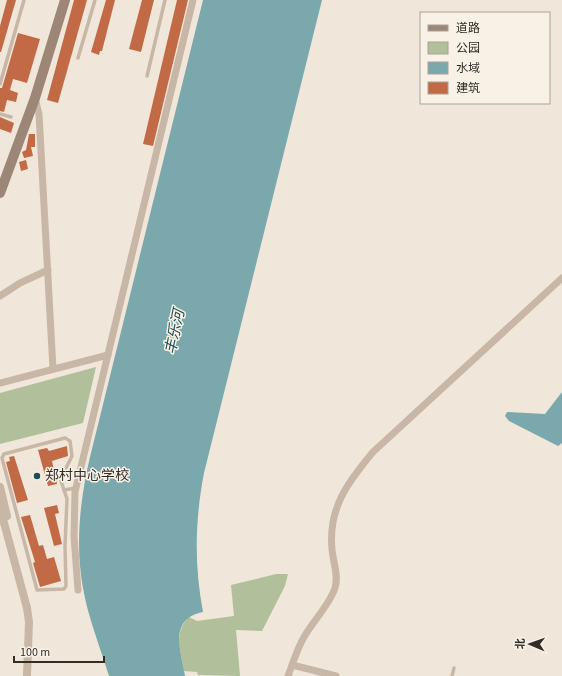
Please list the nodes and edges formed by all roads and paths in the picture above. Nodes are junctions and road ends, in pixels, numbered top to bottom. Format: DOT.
graph roads {
  1 [pos="24,0"];
  2 [pos="65,0"];
  3 [pos="95,0"];
  4 [pos="165,0"];
  5 [pos="193,0"];
  6 [pos="78,58"];
  7 [pos="147,76"];
  8 [pos="0,84"];
  9 [pos="35,98"];
  10 [pos="0,114"];
  11 [pos="11,117"];
  12 [pos="4,172"];
  13 [pos="0,192"];
  14 [pos="48,270"];
  15 [pos="562,279"];
  16 [pos="0,296"];
  17 [pos="108,355"];
  18 [pos="53,369"];
  19 [pos="0,383"];
  20 [pos="0,487"];
  21 [pos="76,488"];
  22 [pos="64,490"];
  23 [pos="15,508"];
  24 [pos="3,510"];
  25 [pos="78,590"];
  26 [pos="292,665"];
  27 [pos="454,668"];
  28 [pos="27,676"];
  29 [pos="288,676"];
  30 [pos="336,676"];
  31 [pos="452,676"];
  1 -- 8 [label="lane"];
  2 -- 9 [label="main road"];
  3 -- 6 [label="lane"];
  4 -- 7 [label="lane"];
  5 -- 17 [label="street"];
  9 -- 12 [label="main road"];
  9 -- 14 [label="street"];
  10 -- 11 [label="lane"];
  12 -- 13 [label="main road"];
  14 -- 16 [label="street"];
  14 -- 18 [label="street"];
  15 -- 26 [label="street"];
  17 -- 18 [label="street"];
  17 -- 21 [label="street"];
  18 -- 19 [label="street"];
  20 -- 24 [label="street"];
  21 -- 22 [label="lane"];
  21 -- 25 [label="street"];
  22 -- 23 [label="lane"];
  22 -- 23 [label="lane"];
  23 -- 24 [label="lane"];
  24 -- 28 [label="street"];
  26 -- 29 [label="street"];
  26 -- 30 [label="street"];
  27 -- 31 [label="lane"];
}
